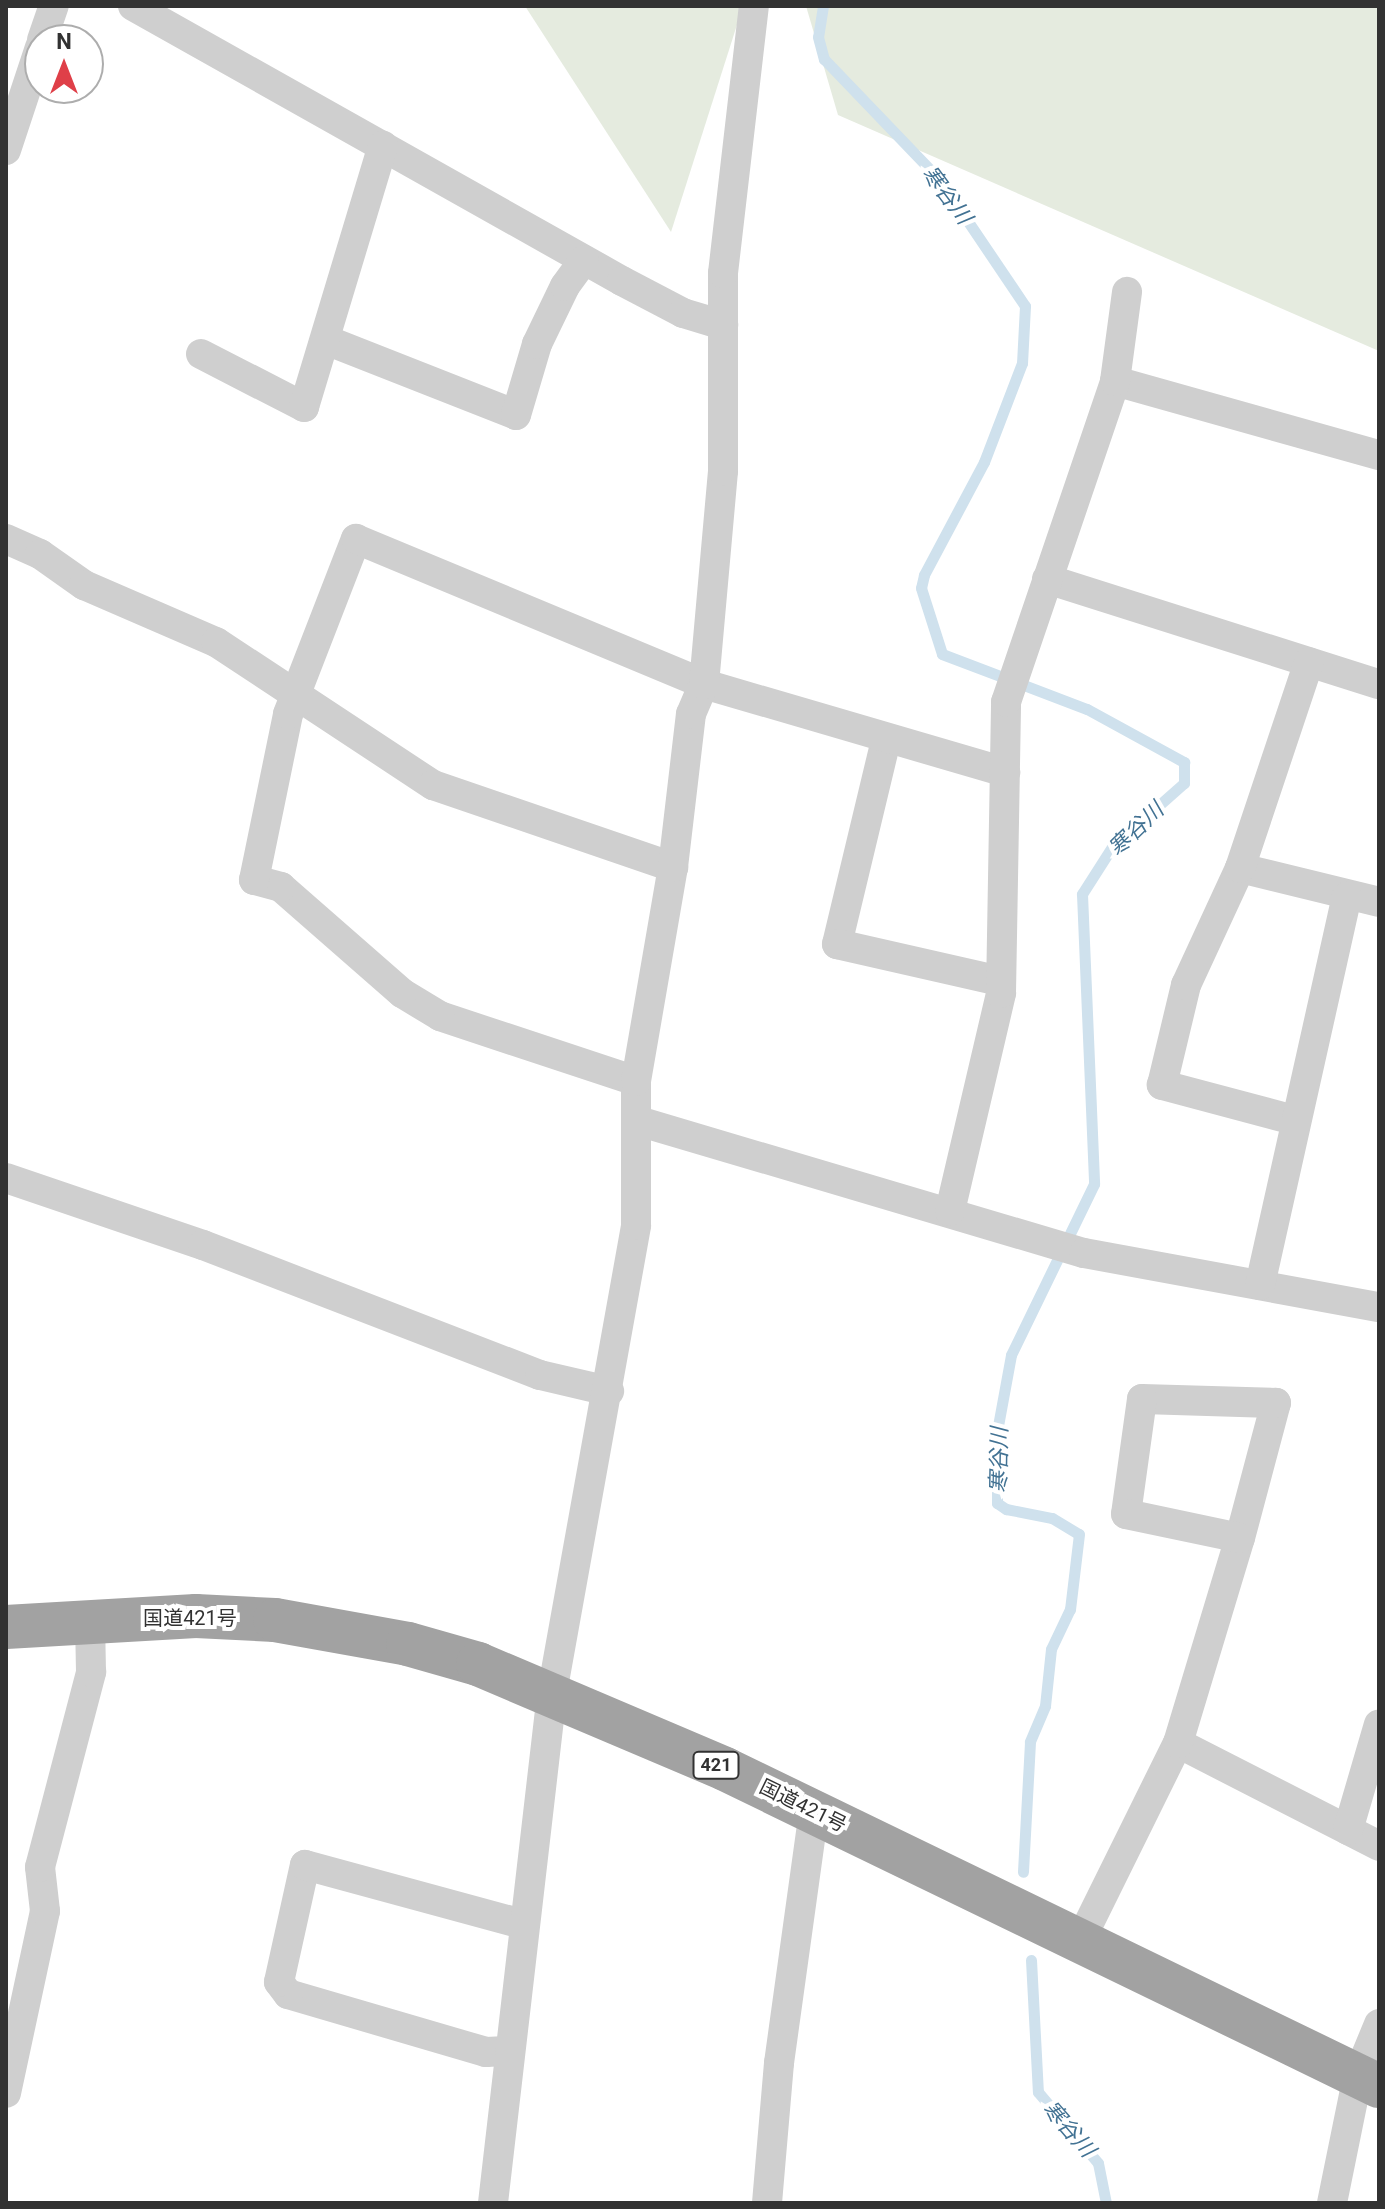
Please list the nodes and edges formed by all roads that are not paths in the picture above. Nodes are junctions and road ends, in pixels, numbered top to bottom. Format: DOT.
graph roads {
  1 [pos="133,6"];
  2 [pos="754,6"];
  3 [pos="24,95"];
  4 [pos="383,146"];
  5 [pos="6,150"];
  6 [pos="584,260"];
  7 [pos="1127,292"];
  8 [pos="723,325"];
  9 [pos="326,340"];
  10 [pos="201,354"];
  11 [pos="1115,381"];
  12 [pos="1379,455"];
  13 [pos="6,539"];
  14 [pos="1047,579"];
  15 [pos="1309,662"];
  16 [pos="704,684"];
  17 [pos="1379,684"];
  18 [pos="297,694"];
  19 [pos="886,740"];
  20 [pos="1005,772"];
  21 [pos="673,867"];
  22 [pos="1240,868"];
  23 [pos="1347,897"];
  24 [pos="1379,902"];
  25 [pos="1000,981"];
  26 [pos="636,1081"];
  27 [pos="1294,1120"];
  28 [pos="638,1121"];
  29 [pos="6,1178"];
  30 [pos="950,1211"];
  31 [pos="1260,1285"];
  32 [pos="1379,1307"];
  33 [pos="609,1391"];
  34 [pos="1240,1538"];
  35 [pos="90,1619"];
  36 [pos="6,1627"];
  37 [pos="552,1693"];
  38 [pos="1379,1724"];
  39 [pos="1178,1743"];
  40 [pos="814,1812"];
  41 [pos="1348,1830"];
  42 [pos="1379,1846"];
  43 [pos="522,1924"];
  44 [pos="1080,1941"];
  45 [pos="1379,2024"];
  46 [pos="507,2051"];
  47 [pos="1368,2080"];
  48 [pos="6,2093"];
  49 [pos="493,2203"];
  50 [pos="767,2203"];
  51 [pos="1332,2203"];
  1 -- 4 [label="street"];
  2 -- 8 [label="street"];
  3 -- 5 [label="street"];
  4 -- 6 [label="street"];
  4 -- 9 [label="street"];
  6 -- 8 [label="street"];
  6 -- 9 [label="street"];
  7 -- 11 [label="street"];
  8 -- 16 [label="street"];
  9 -- 10 [label="street"];
  11 -- 12 [label="street"];
  11 -- 14 [label="street"];
  13 -- 18 [label="street"];
  14 -- 15 [label="street"];
  14 -- 20 [label="street"];
  15 -- 17 [label="street"];
  15 -- 22 [label="street"];
  16 -- 18 [label="street"];
  16 -- 19 [label="street"];
  16 -- 21 [label="street"];
  18 -- 21 [label="street"];
  18 -- 26 [label="street"];
  19 -- 20 [label="street"];
  19 -- 25 [label="street"];
  20 -- 25 [label="street"];
  21 -- 26 [label="street"];
  22 -- 23 [label="street"];
  22 -- 27 [label="street"];
  23 -- 24 [label="street"];
  23 -- 27 [label="street"];
  25 -- 30 [label="street"];
  26 -- 28 [label="street"];
  27 -- 31 [label="street"];
  28 -- 30 [label="street"];
  28 -- 33 [label="street"];
  29 -- 33 [label="street"];
  30 -- 31 [label="street"];
  31 -- 32 [label="street"];
  33 -- 37 [label="street"];
  34 -- 34 [label="street"];
  34 -- 39 [label="street"];
  35 -- 36 [label="highway, 国道421号 / 421"];
  35 -- 37 [label="highway, 国道421号 / 421"];
  35 -- 48 [label="street"];
  37 -- 40 [label="highway, 国道421号 / 421"];
  37 -- 43 [label="street"];
  38 -- 41 [label="street"];
  39 -- 41 [label="street"];
  39 -- 44 [label="street"];
  40 -- 44 [label="highway, 国道421号 / 421"];
  40 -- 50 [label="street"];
  41 -- 42 [label="street"];
  43 -- 46 [label="street"];
  43 -- 46 [label="street"];
  44 -- 47 [label="highway, 国道421号 / 421"];
  45 -- 47 [label="street"];
  46 -- 49 [label="street"];
  47 -- 51 [label="street"];
}
